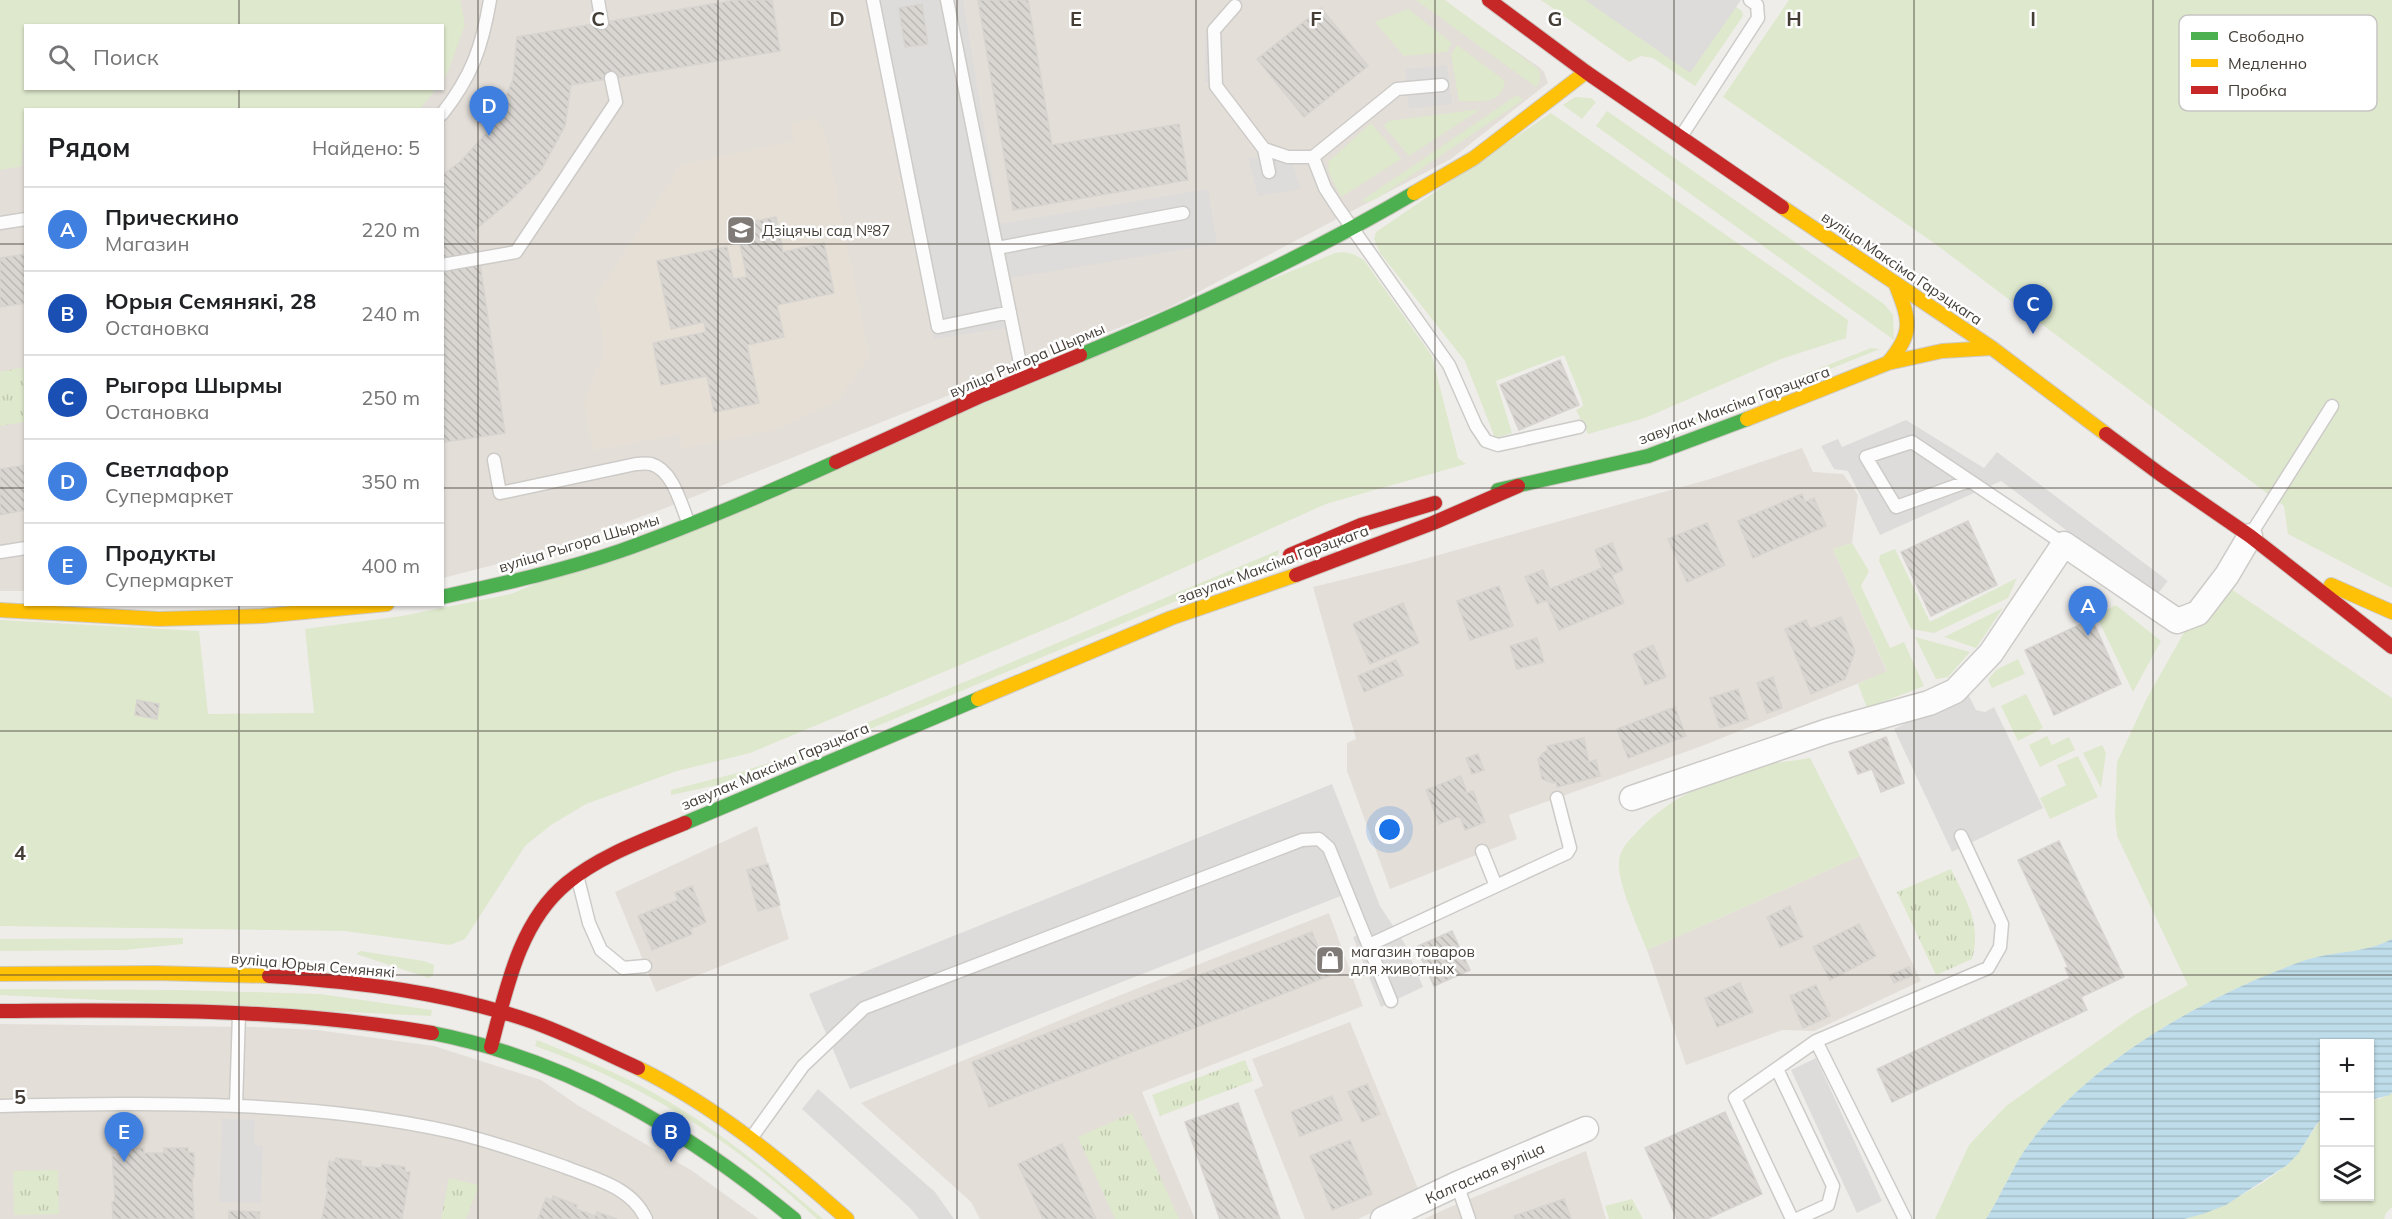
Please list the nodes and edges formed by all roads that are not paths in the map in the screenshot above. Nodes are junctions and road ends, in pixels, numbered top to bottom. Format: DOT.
graph roads {
  1 [pos="490,0"];
  2 [pos="598,0"];
  3 [pos="873,0"];
  4 [pos="947,0"];
  5 [pos="1489,0"];
  6 [pos="1750,0"];
  7 [pos="1235,6"];
  8 [pos="603,24"];
  9 [pos="1586,72"];
  10 [pos="611,78"];
  11 [pos="1442,85"];
  12 [pos="444,112"];
  13 [pos="1682,136"];
  14 [pos="1263,149"];
  15 [pos="1313,157"];
  16 [pos="1269,172"];
  17 [pos="1183,213"];
  18 [pos="24,219"];
  19 [pos="0,223"];
  20 [pos="1353,229"];
  21 [pos="997,248"];
  22 [pos="444,265"];
  23 [pos="1896,285"];
  24 [pos="1010,312"];
  25 [pos="1992,348"];
  26 [pos="1888,363"];
  27 [pos="1023,379"];
  28 [pos="2332,406"];
  29 [pos="1579,427"];
  30 [pos="494,460"];
  31 [pos="1969,481"];
  32 [pos="1518,486"];
  33 [pos="689,525"];
  34 [pos="2250,536"];
  35 [pos="2064,544"];
  36 [pos="24,548"];
  37 [pos="0,552"];
  38 [pos="1279,560"];
  39 [pos="2292,568"];
  40 [pos="1249,576"];
  41 [pos="444,597"];
  42 [pos="366,606"];
  43 [pos="0,610"];
  44 [pos="2392,612"];
  45 [pos="1171,618"];
  46 [pos="2392,647"];
  47 [pos="1557,798"];
  48 [pos="1632,798"];
  49 [pos="1961,836"];
  50 [pos="1482,851"];
  51 [pos="578,874"];
  52 [pos="1496,886"];
  53 [pos="1369,945"];
  54 [pos="645,966"];
  55 [pos="0,974"];
  56 [pos="1391,1001"];
  57 [pos="0,1011"];
  58 [pos="500,1012"];
  59 [pos="239,1013"];
  60 [pos="1816,1041"];
  61 [pos="491,1047"];
  62 [pos="1777,1069"];
  63 [pos="0,1106"];
  64 [pos="236,1106"];
  65 [pos="1586,1129"];
  66 [pos="751,1138"];
  67 [pos="1457,1184"];
  68 [pos="646,1219"];
  69 [pos="794,1219"];
  70 [pos="847,1219"];
  71 [pos="1383,1219"];
  72 [pos="1469,1219"];
  73 [pos="1792,1219"];
  74 [pos="1797,1219"];
  75 [pos="1905,1219"];
  1 -- 12 [label="lane"];
  2 -- 8 [label="lane"];
  3 -- 24 [label="lane"];
  4 -- 21 [label="lane"];
  5 -- 9 [label="street, вуліца Максіма Гарэцкага"];
  6 -- 13 [label="lane"];
  7 -- 14 [label="lane"];
  9 -- 13 [label="street, вуліца Максіма Гарэцкага"];
  9 -- 20 [label="street, вуліца Рыгора Шырмы"];
  10 -- 22 [label="lane"];
  11 -- 15 [label="lane"];
  13 -- 23 [label="street, вуліца Максіма Гарэцкага"];
  14 -- 15 [label="lane"];
  14 -- 16 [label="lane"];
  15 -- 20 [label="lane"];
  17 -- 21 [label="lane"];
  18 -- 19 [label="lane"];
  20 -- 27 [label="street, вуліца Рыгора Шырмы"];
  20 -- 29 [label="lane"];
  21 -- 24 [label="lane"];
  23 -- 25 [label="street, вуліца Максіма Гарэцкага"];
  23 -- 26 [label="street"];
  24 -- 27 [label="lane"];
  25 -- 26 [label="street, завулак Максіма Гарэцкага"];
  25 -- 34 [label="street, вуліца Максіма Гарэцкага"];
  26 -- 32 [label="street, завулак Максіма Гарэцкага"];
  27 -- 33 [label="street, вуліца Рыгора Шырмы"];
  28 -- 34 [label="lane"];
  30 -- 33 [label="lane"];
  31 -- 31 [label="lane"];
  31 -- 35 [label="lane"];
  32 -- 38 [label="street, завулак Максіма Гарэцкага"];
  32 -- 45 [label="street, завулак Максіма Гарэцкага"];
  33 -- 41 [label="street, вуліца Рыгора Шырмы"];
  34 -- 35 [label="street"];
  34 -- 39 [label="street, вуліца Максіма Гарэцкага"];
  35 -- 48 [label="street"];
  36 -- 37 [label="lane"];
  39 -- 44 [label="street, вуліца Максіма Гарэцкага"];
  39 -- 46 [label="street, вуліца Максіма Гарэцкага"];
  40 -- 45 [label="street, завулак Максіма Гарэцкага"];
  42 -- 43 [label="street"];
  45 -- 51 [label="street, завулак Максіма Гарэцкага"];
  47 -- 52 [label="lane"];
  49 -- 60 [label="lane"];
  50 -- 52 [label="lane"];
  51 -- 54 [label="lane"];
  51 -- 58 [label="street, завулак Максіма Гарэцкага"];
  52 -- 53 [label="lane"];
  53 -- 56 [label="lane"];
  53 -- 66 [label="lane"];
  55 -- 58 [label="street, вуліца Юрыя Семянякі"];
  57 -- 59 [label="street"];
  58 -- 61 [label="street, завулак Максіма Гарэцкага"];
  58 -- 66 [label="street, вуліца Юрыя Семянякі"];
  59 -- 61 [label="street"];
  59 -- 64 [label="lane"];
  60 -- 62 [label="lane"];
  60 -- 75 [label="lane"];
  61 -- 69 [label="street"];
  62 -- 73 [label="lane"];
  62 -- 74 [label="lane"];
  63 -- 64 [label="lane"];
  64 -- 68 [label="lane"];
  65 -- 67 [label="street, Калгасная вуліца"];
  66 -- 70 [label="street, вуліца Юрыя Семянякі"];
  67 -- 71 [label="street, Калгасная вуліца"];
  67 -- 72 [label="lane"];
}
